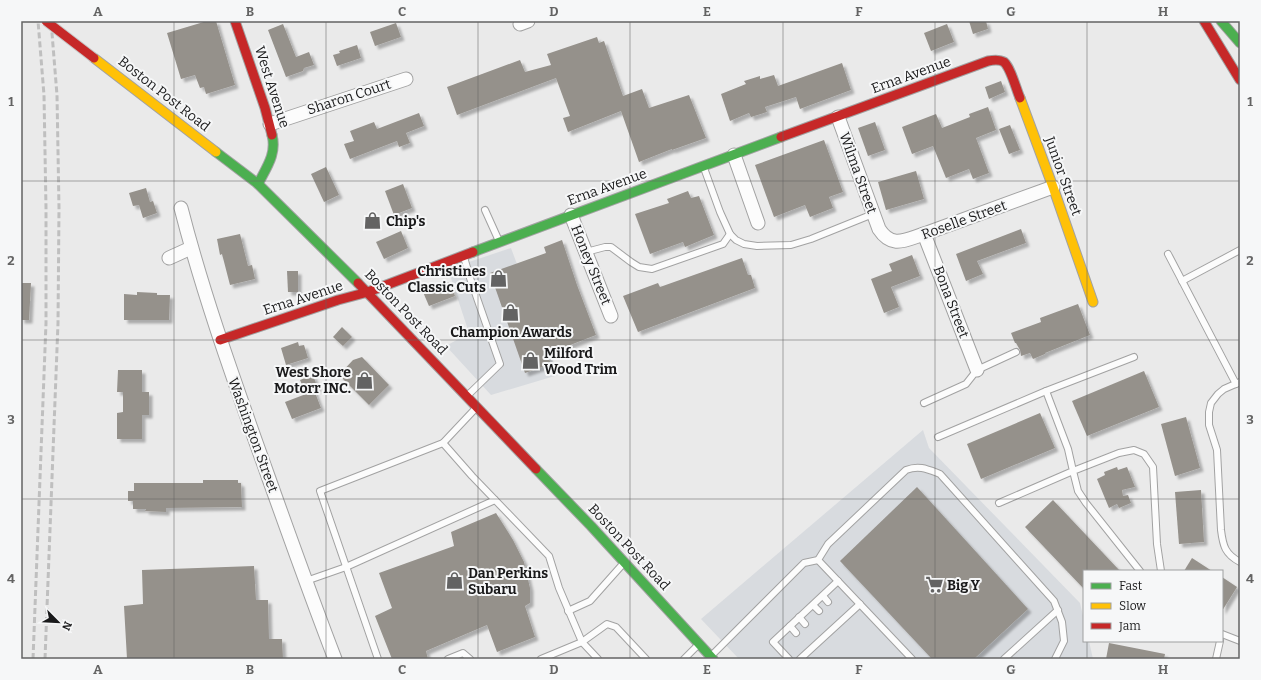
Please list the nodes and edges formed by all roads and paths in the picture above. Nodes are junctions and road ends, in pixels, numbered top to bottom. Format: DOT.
graph roads {
  1 [pos="46,21"];
  2 [pos="235,21"];
  3 [pos="1204,21"];
  4 [pos="1221,21"];
  5 [pos="1240,43"];
  6 [pos="1003,62"];
  7 [pos="406,79"];
  8 [pos="1240,80"];
  9 [pos="838,117"];
  10 [pos="270,124"];
  11 [pos="734,155"];
  12 [pos="703,166"];
  13 [pos="258,184"];
  14 [pos="1053,187"];
  15 [pos="181,208"];
  16 [pos="486,210"];
  17 [pos="873,214"];
  18 [pos="571,215"];
  19 [pos="758,223"];
  20 [pos="879,229"];
  21 [pos="730,234"];
  22 [pos="924,234"];
  23 [pos="499,242"];
  24 [pos="191,248"];
  25 [pos="1240,250"];
  26 [pos="586,252"];
  27 [pos="1168,254"];
  28 [pos="463,256"];
  29 [pos="169,258"];
  30 [pos="1182,281"];
  31 [pos="368,292"];
  32 [pos="1093,302"];
  33 [pos="611,316"];
  34 [pos="220,340"];
  35 [pos="1016,352"];
  36 [pos="1134,357"];
  37 [pos="977,370"];
  38 [pos="1238,383"];
  39 [pos="1046,391"];
  40 [pos="467,396"];
  41 [pos="924,403"];
  42 [pos="477,406"];
  43 [pos="938,437"];
  44 [pos="443,443"];
  45 [pos="1073,470"];
  46 [pos="495,500"];
  47 [pos="999,503"];
  48 [pos="818,560"];
  49 [pos="624,562"];
  50 [pos="1240,562"];
  51 [pos="346,567"];
  52 [pos="1139,570"];
  53 [pos="1161,570"];
  54 [pos="305,581"];
  55 [pos="838,581"];
  56 [pos="823,596"];
  57 [pos="828,602"];
  58 [pos="860,604"];
  59 [pos="813,605"];
  60 [pos="1058,610"];
  61 [pos="568,611"];
  62 [pos="819,611"];
  63 [pos="839,612"];
  64 [pos="799,618"];
  65 [pos="844,618"];
  66 [pos="828,622"];
  67 [pos="805,624"];
  68 [pos="790,626"];
  69 [pos="834,628"];
  70 [pos="796,633"];
  71 [pos="1223,634"];
  72 [pos="816,635"];
  73 [pos="821,640"];
  74 [pos="1240,641"];
  75 [pos="582,642"];
  76 [pos="1220,642"];
  77 [pos="806,643"];
  78 [pos="699,644"];
  79 [pos="812,648"];
  80 [pos="711,658"];
  81 [pos="335,659"];
  82 [pos="378,659"];
  83 [pos="448,659"];
  84 [pos="470,659"];
  85 [pos="542,659"];
  86 [pos="598,659"];
  87 [pos="646,659"];
  88 [pos="684,659"];
  89 [pos="789,659"];
  90 [pos="800,659"];
  91 [pos="912,659"];
  92 [pos="1004,659"];
  93 [pos="1055,659"];
  94 [pos="1216,659"];
  1 -- 13 [label="main road, Boston Post Road, bridge"];
  2 -- 10 [label="main road, West Avenue"];
  3 -- 8 [label="main road"];
  4 -- 5 [label="main road"];
  6 -- 9 [label="main road, Erna Avenue"];
  6 -- 14 [label="main road, Junior Street"];
  7 -- 10 [label="street, Sharon Court"];
  9 -- 11 [label="main road, Erna Avenue"];
  9 -- 17 [label="street, Wilma Street"];
  10 -- 13 [label="main road, West Avenue"];
  11 -- 12 [label="main road, Erna Avenue"];
  11 -- 19 [label="street"];
  12 -- 18 [label="main road, Erna Avenue"];
  12 -- 21 [label="lane"];
  13 -- 31 [label="main road, Boston Post Road"];
  14 -- 22 [label="street, Roselle Street"];
  14 -- 32 [label="main road, Junior Street"];
  15 -- 24 [label="street, Washington Street"];
  16 -- 23 [label="lane"];
  17 -- 20 [label="street, Wilma Street"];
  17 -- 21 [label="lane"];
  18 -- 23 [label="main road, Erna Avenue"];
  18 -- 26 [label="street, Honey Street"];
  20 -- 22 [label="street, Roselle Street"];
  21 -- 26 [label="lane"];
  22 -- 37 [label="street, Bona Street"];
  23 -- 28 [label="main road, Erna Avenue"];
  24 -- 29 [label="street"];
  24 -- 34 [label="street, Washington Street"];
  25 -- 30 [label="lane"];
  26 -- 33 [label="street, Honey Street"];
  27 -- 30 [label="lane"];
  28 -- 31 [label="main road, Erna Avenue"];
  28 -- 40 [label="lane"];
  30 -- 38 [label="lane"];
  31 -- 34 [label="main road, Erna Avenue"];
  31 -- 40 [label="main road, Boston Post Road"];
  34 -- 54 [label="street, Washington Street"];
  35 -- 37 [label="lane"];
  36 -- 39 [label="lane"];
  37 -- 41 [label="lane"];
  38 -- 50 [label="lane"];
  39 -- 43 [label="lane"];
  39 -- 45 [label="lane"];
  40 -- 42 [label="main road, Boston Post Road"];
  42 -- 44 [label="lane"];
  42 -- 49 [label="main road, Boston Post Road"];
  44 -- 46 [label="lane"];
  44 -- 51 [label="lane"];
  45 -- 47 [label="lane"];
  45 -- 52 [label="lane"];
  45 -- 53 [label="lane"];
  46 -- 51 [label="lane"];
  46 -- 61 [label="lane"];
  48 -- 55 [label="lane"];
  48 -- 60 [label="lane"];
  48 -- 80 [label="lane"];
  49 -- 61 [label="lane"];
  49 -- 78 [label="main road, Boston Post Road"];
  51 -- 54 [label="lane"];
  51 -- 82 [label="lane"];
  54 -- 81 [label="street, Washington Street"];
  55 -- 56 [label="lane"];
  55 -- 58 [label="lane"];
  56 -- 57 [label="lane"];
  56 -- 59 [label="lane"];
  58 -- 65 [label="lane"];
  58 -- 91 [label="lane"];
  59 -- 62 [label="lane"];
  59 -- 64 [label="lane"];
  60 -- 92 [label="lane"];
  60 -- 93 [label="lane"];
  61 -- 75 [label="lane"];
  63 -- 65 [label="lane"];
  64 -- 67 [label="lane"];
  64 -- 68 [label="lane"];
  65 -- 69 [label="lane"];
  66 -- 69 [label="lane"];
  68 -- 70 [label="lane"];
  68 -- 89 [label="lane"];
  69 -- 73 [label="lane"];
  71 -- 74 [label="lane"];
  72 -- 73 [label="lane"];
  73 -- 79 [label="lane"];
  75 -- 85 [label="lane"];
  75 -- 86 [label="lane"];
  75 -- 87 [label="lane"];
  76 -- 94 [label="lane"];
  77 -- 79 [label="lane"];
  78 -- 80 [label="main road, Boston Post Road"];
  78 -- 88 [label="lane"];
  79 -- 90 [label="lane"];
  83 -- 84 [label="lane"];
}
